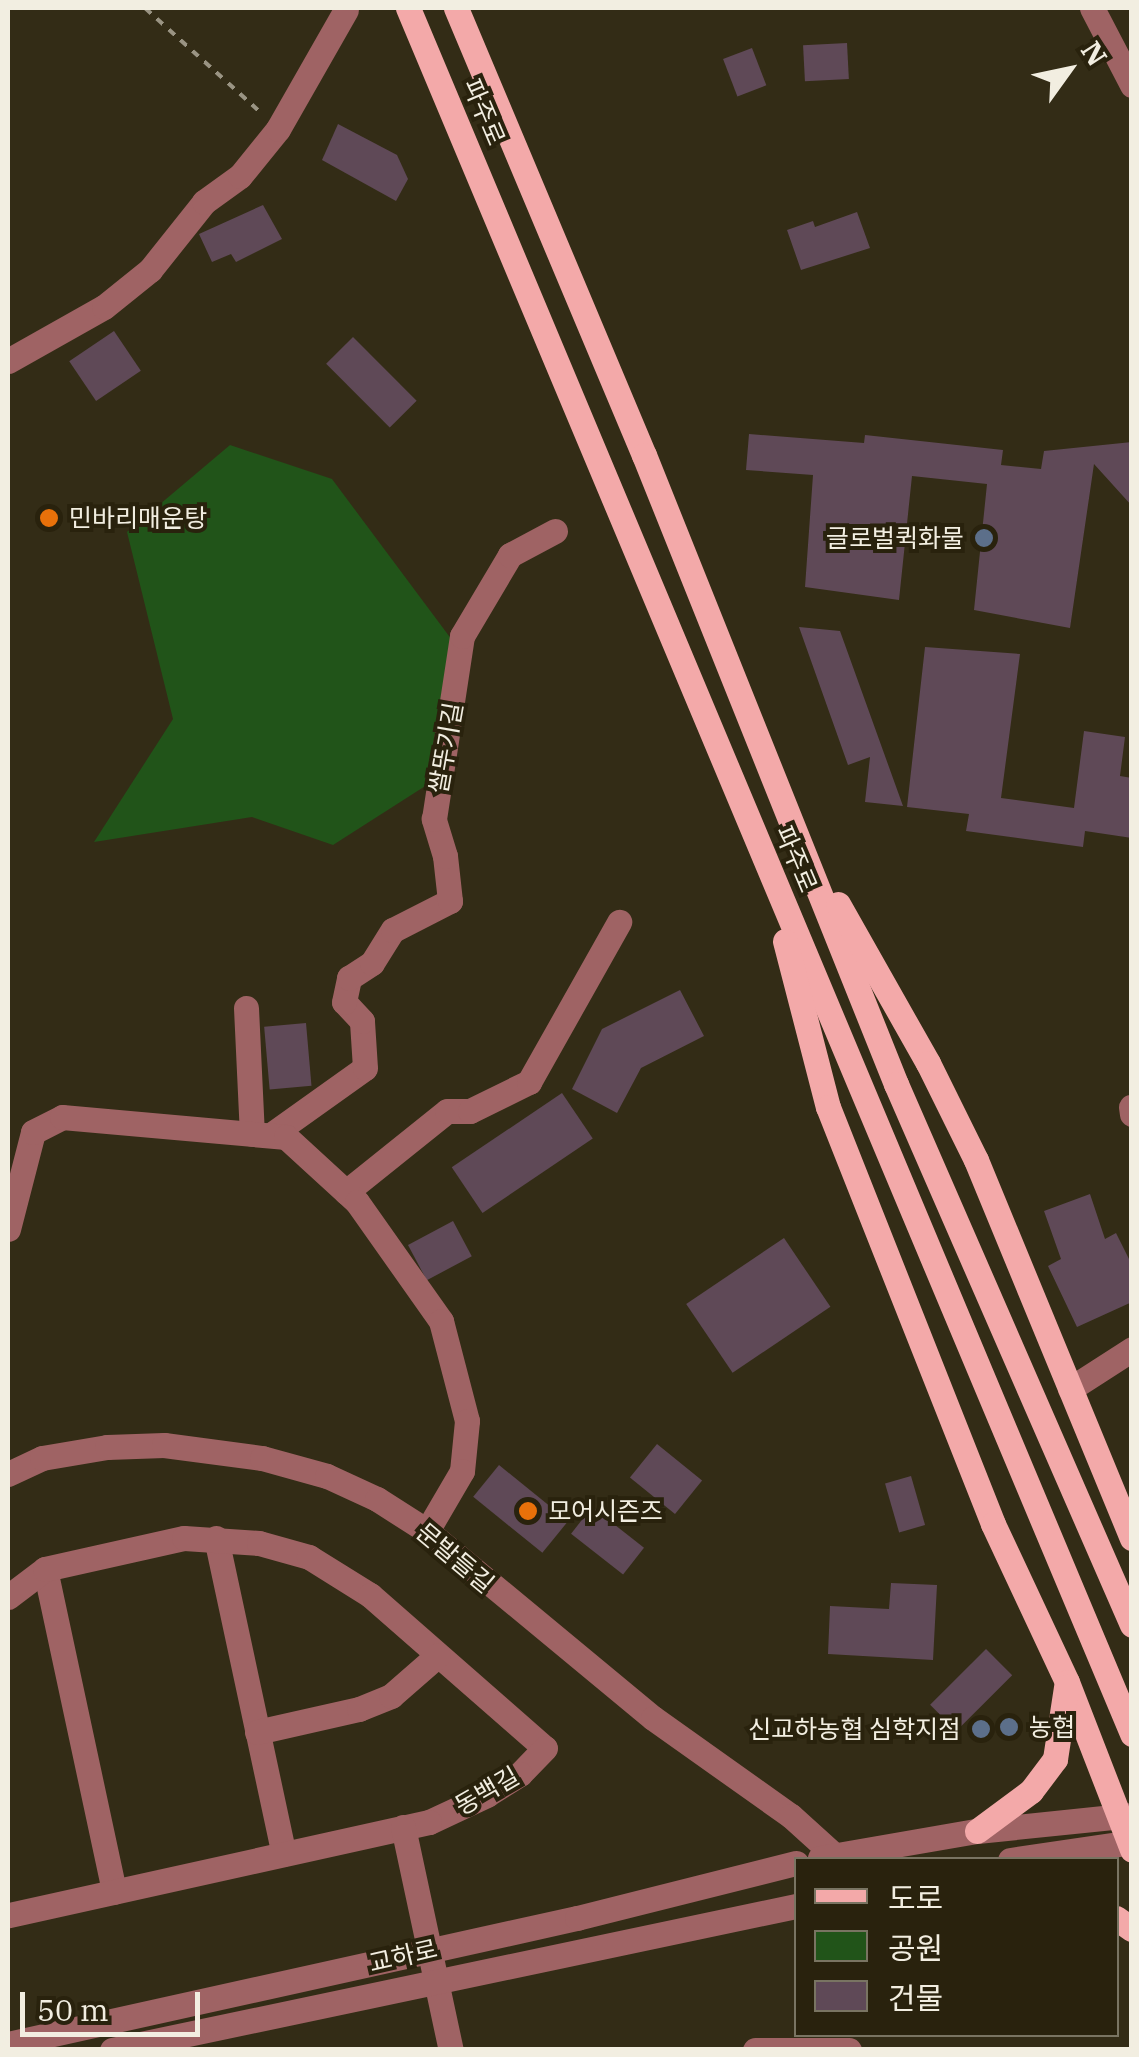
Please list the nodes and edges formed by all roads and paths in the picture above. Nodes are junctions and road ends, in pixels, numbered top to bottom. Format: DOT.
graph roads {
  1 [pos="145,8"];
  2 [pos="408,8"];
  3 [pos="456,8"];
  4 [pos="1092,8"];
  5 [pos="346,10"];
  6 [pos="1132,85"];
  7 [pos="278,129"];
  8 [pos="8,361"];
  9 [pos="555,531"];
  10 [pos="789,816"];
  11 [pos="762,854"];
  12 [pos="619,922"];
  13 [pos="246,1008"];
  14 [pos="262,1134"];
  15 [pos="8,1159"];
  16 [pos="346,1192"];
  17 [pos="11,1218"];
  18 [pos="1132,1349"];
  19 [pos="1070,1389"];
  20 [pos="8,1474"];
  21 [pos="427,1532"];
  22 [pos="216,1538"];
  23 [pos="1132,1538"];
  24 [pos="45,1569"];
  25 [pos="8,1597"];
  26 [pos="1132,1625"];
  27 [pos="438,1655"];
  28 [pos="1067,1682"];
  29 [pos="257,1732"];
  30 [pos="1132,1734"];
  31 [pos="1124,1815"];
  32 [pos="404,1828"];
  33 [pos="977,1831"];
  34 [pos="1130,1845"];
  35 [pos="284,1854"];
  36 [pos="822,1857"];
  37 [pos="1034,1857"];
  38 [pos="794,1863"];
  39 [pos="114,1892"];
  40 [pos="794,1906"];
  41 [pos="8,1915"];
  42 [pos="428,1951"];
  43 [pos="436,1982"];
  44 [pos="8,2044"];
  45 [pos="112,2050"];
  46 [pos="451,2050"];
  47 [pos="755,2050"];
  48 [pos="848,2050"];
  1 -- 7 [label="path"];
  2 -- 11 [label="main road, 파주로"];
  3 -- 10 [label="main road, 파주로"];
  4 -- 6 [label="street"];
  5 -- 7 [label="street"];
  7 -- 8 [label="street"];
  9 -- 14 [label="street, 쌀뚜기길"];
  10 -- 19 [label="main road"];
  10 -- 26 [label="main road, 파주로"];
  11 -- 28 [label="main road"];
  11 -- 30 [label="main road, 파주로"];
  12 -- 16 [label="street"];
  13 -- 14 [label="street"];
  14 -- 16 [label="street"];
  14 -- 17 [label="street"];
  15 -- 17 [label="street"];
  16 -- 21 [label="street"];
  18 -- 19 [label="street"];
  19 -- 23 [label="main road"];
  20 -- 21 [label="street, 문발들길"];
  21 -- 36 [label="street, 문발들길"];
  22 -- 24 [label="street, 동백길"];
  22 -- 27 [label="street, 동백길"];
  22 -- 29 [label="street"];
  24 -- 25 [label="street, 동백길"];
  24 -- 39 [label="street"];
  27 -- 29 [label="street"];
  27 -- 32 [label="street, 동백길"];
  28 -- 31 [label="main road"];
  28 -- 33 [label="main road"];
  29 -- 35 [label="street"];
  31 -- 33 [label="street"];
  31 -- 34 [label="main road"];
  32 -- 35 [label="street, 동백길"];
  32 -- 42 [label="street"];
  33 -- 36 [label="street"];
  34 -- 37 [label="street"];
  35 -- 39 [label="street, 동백길"];
  38 -- 42 [label="street, 교하로"];
  39 -- 41 [label="street, 동백길"];
  40 -- 43 [label="street, 교하로"];
  42 -- 43 [label="street"];
  42 -- 44 [label="street, 교하로"];
  43 -- 45 [label="street, 교하로"];
  43 -- 46 [label="street"];
  47 -- 48 [label="street"];
}
